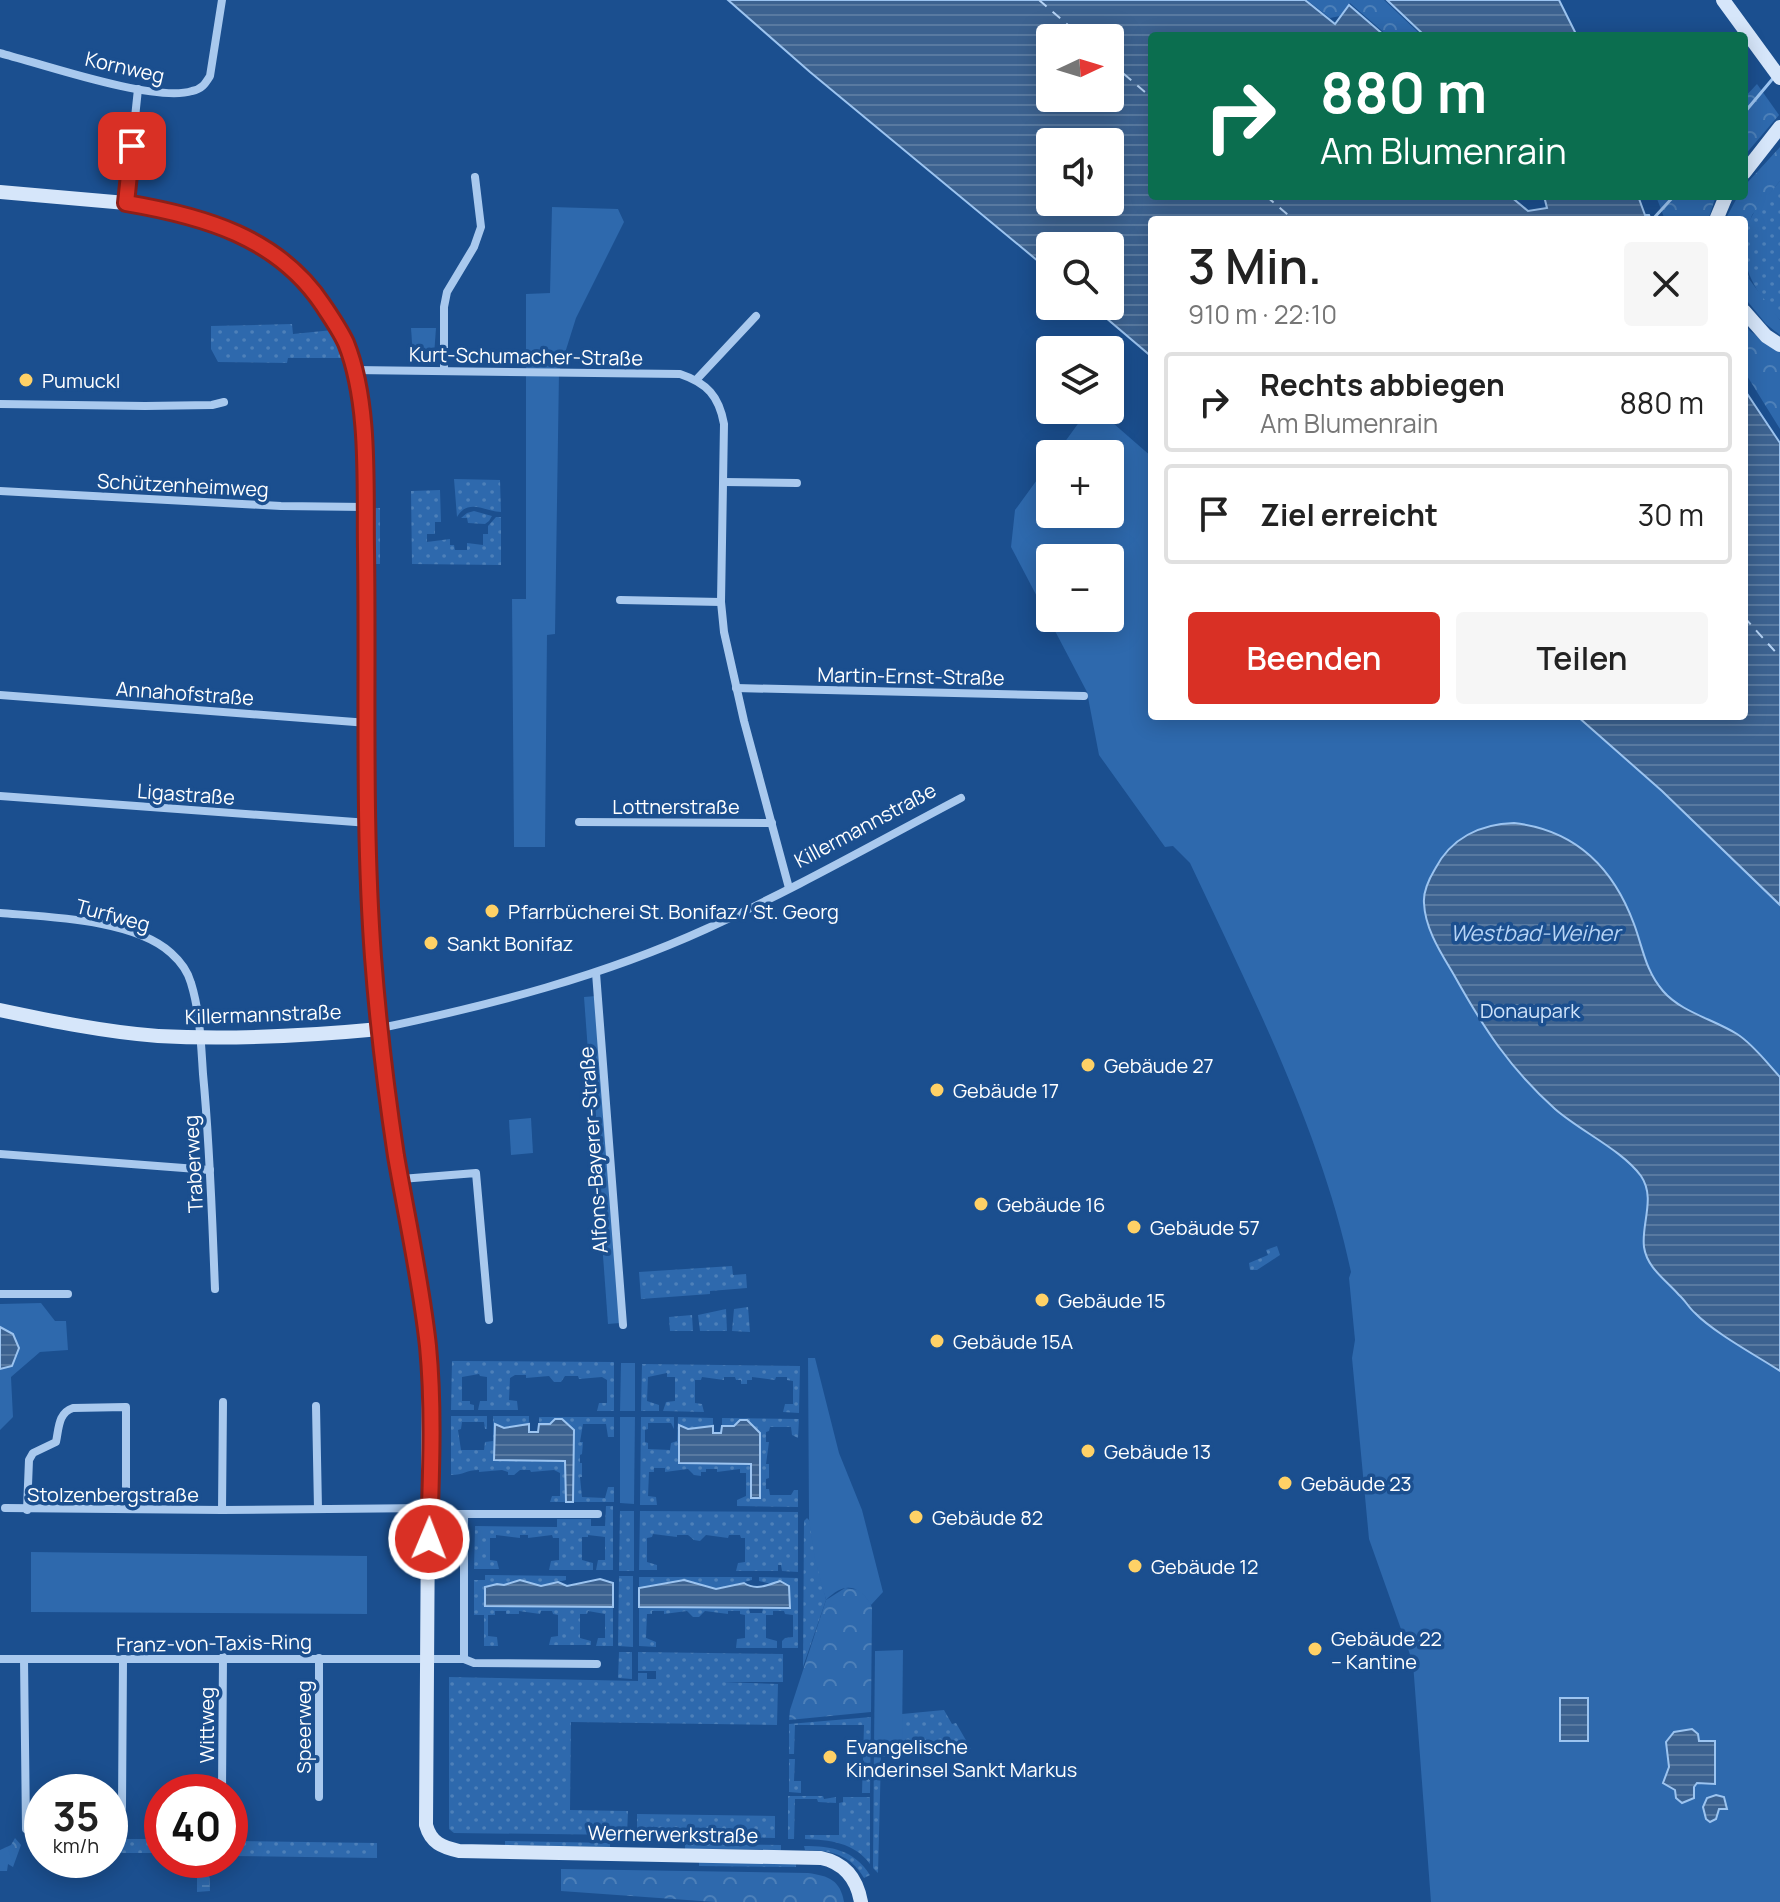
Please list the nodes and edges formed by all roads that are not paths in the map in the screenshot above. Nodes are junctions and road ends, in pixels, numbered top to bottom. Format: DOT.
graph roads {
  1 [pos="222,0"];
  2 [pos="1723,0"];
  3 [pos="1747,32"];
  4 [pos="1748,33"];
  5 [pos="0,53"];
  6 [pos="1780,78"];
  7 [pos="138,89"];
  8 [pos="1775,132"];
  9 [pos="1748,168"];
  10 [pos="475,177"];
  11 [pos="0,192"];
  12 [pos="126,203"];
  13 [pos="756,316"];
  14 [pos="1748,316"];
  15 [pos="1780,345"];
  16 [pos="354,370"];
  17 [pos="444,371"];
  18 [pos="697,379"];
  19 [pos="224,402"];
  20 [pos="0,404"];
  21 [pos="724,482"];
  22 [pos="797,483"];
  23 [pos="0,491"];
  24 [pos="365,507"];
  25 [pos="620,600"];
  26 [pos="721,602"];
  27 [pos="736,688"];
  28 [pos="0,695"];
  29 [pos="1084,696"];
  30 [pos="368,723"];
  31 [pos="0,796"];
  32 [pos="961,798"];
  33 [pos="579,822"];
  34 [pos="369,823"];
  35 [pos="772,823"];
  36 [pos="789,888"];
  37 [pos="0,913"];
  38 [pos="596,973"];
  39 [pos="0,1010"];
  40 [pos="380,1029"];
  41 [pos="200,1037"];
  42 [pos="0,1154"];
  43 [pos="210,1170"];
  44 [pos="401,1179"];
  45 [pos="215,1289"];
  46 [pos="0,1294"];
  47 [pos="68,1294"];
  48 [pos="489,1320"];
  49 [pos="623,1325"];
  50 [pos="223,1402"];
  51 [pos="316,1406"];
  52 [pos="5,1508"];
  53 [pos="126,1509"];
  54 [pos="318,1509"];
  55 [pos="27,1510"];
  56 [pos="222,1510"];
  57 [pos="430,1511"];
  58 [pos="464,1514"];
  59 [pos="598,1514"];
  60 [pos="223,1657"];
  61 [pos="319,1658"];
  62 [pos="0,1659"];
  63 [pos="24,1659"];
  64 [pos="428,1659"];
  65 [pos="464,1659"];
  66 [pos="123,1661"];
  67 [pos="597,1664"];
  68 [pos="25,1774"];
  69 [pos="122,1774"];
  70 [pos="222,1774"];
  71 [pos="319,1797"];
  72 [pos="861,1902"];
  1 -- 7 [label="street, Kornweg"];
  2 -- 3 [label="street"];
  4 -- 6 [label="street"];
  5 -- 7 [label="street, Kornweg"];
  7 -- 12 [label="street"];
  8 -- 9 [label="street"];
  10 -- 17 [label="street"];
  11 -- 12 [label="street"];
  12 -- 16 [label="street"];
  13 -- 18 [label="street"];
  14 -- 15 [label="street"];
  16 -- 17 [label="street, Kurt-Schumacher-Straße"];
  16 -- 24 [label="street"];
  17 -- 18 [label="street, Kurt-Schumacher-Straße"];
  18 -- 21 [label="street"];
  19 -- 20 [label="street"];
  21 -- 22 [label="street"];
  21 -- 26 [label="street"];
  23 -- 24 [label="street, Schützenheimweg"];
  24 -- 30 [label="street"];
  25 -- 26 [label="street"];
  26 -- 27 [label="street"];
  27 -- 29 [label="street, Martin-Ernst-Straße"];
  27 -- 35 [label="street"];
  28 -- 30 [label="street, Annahofstraße"];
  30 -- 34 [label="street"];
  31 -- 34 [label="street, Ligastraße"];
  32 -- 36 [label="street, Killermannstraße"];
  33 -- 35 [label="street, Lottnerstraße"];
  34 -- 40 [label="street"];
  35 -- 36 [label="street"];
  36 -- 38 [label="street, Killermannstraße"];
  37 -- 41 [label="street, Turfweg"];
  38 -- 40 [label="street, Killermannstraße"];
  38 -- 49 [label="street, Alfons-Bayerer-Straße"];
  39 -- 41 [label="street, Killermannstraße"];
  40 -- 41 [label="street, Killermannstraße"];
  40 -- 44 [label="street"];
  41 -- 43 [label="street, Traberweg"];
  42 -- 43 [label="street"];
  43 -- 45 [label="street, Traberweg"];
  44 -- 48 [label="street"];
  44 -- 57 [label="street"];
  46 -- 47 [label="street"];
  50 -- 56 [label="street, Stolzenbergstraße"];
  51 -- 54 [label="street"];
  52 -- 55 [label="street, Stolzenbergstraße"];
  53 -- 55 [label="street, Stolzenbergstraße"];
  53 -- 55 [label="street"];
  53 -- 56 [label="street, Stolzenbergstraße"];
  54 -- 56 [label="street, Stolzenbergstraße"];
  54 -- 57 [label="street, Stolzenbergstraße"];
  57 -- 58 [label="street, Stolzenbergstraße"];
  57 -- 64 [label="street"];
  58 -- 59 [label="street, Stolzenbergstraße"];
  58 -- 65 [label="street"];
  60 -- 61 [label="street, Franz-von-Taxis-Ring"];
  60 -- 66 [label="street, Franz-von-Taxis-Ring"];
  60 -- 70 [label="street, Wittweg"];
  61 -- 64 [label="street, Franz-von-Taxis-Ring"];
  61 -- 71 [label="street, Speerweg"];
  62 -- 63 [label="street, Franz-von-Taxis-Ring"];
  63 -- 66 [label="street, Franz-von-Taxis-Ring"];
  63 -- 68 [label="street"];
  64 -- 65 [label="street, Franz-von-Taxis-Ring"];
  64 -- 72 [label="street, Wernerwerkstraße"];
  65 -- 67 [label="street, Franz-von-Taxis-Ring"];
  66 -- 69 [label="street"];
}
